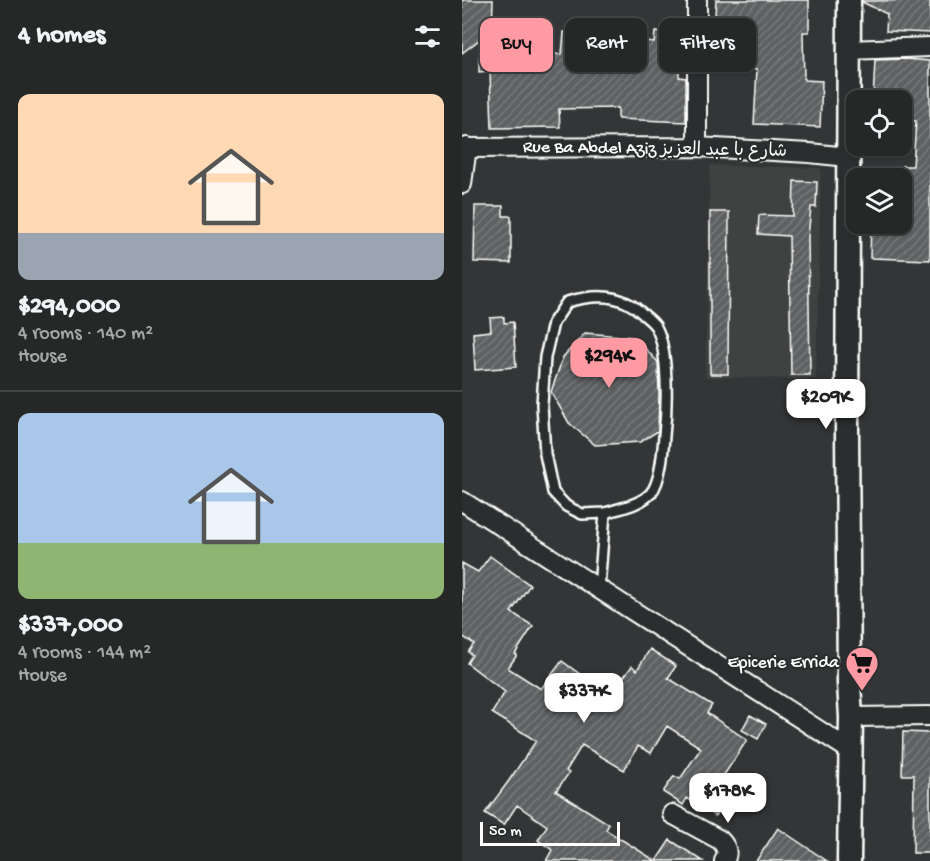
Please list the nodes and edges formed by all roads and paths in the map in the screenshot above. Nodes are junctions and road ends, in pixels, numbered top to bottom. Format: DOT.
graph roads {
  1 [pos="697,0"];
  2 [pos="849,0"];
  3 [pos="930,47"];
  4 [pos="848,50"];
  5 [pos="464,147"];
  6 [pos="697,147"];
  7 [pos="848,157"];
  8 [pos="462,184"];
  9 [pos="462,501"];
  10 [pos="605,513"];
  11 [pos="599,588"];
  12 [pos="930,716"];
  13 [pos="851,717"];
  14 [pos="851,751"];
  15 [pos="672,814"];
  16 [pos="724,861"];
  17 [pos="849,861"];
  1 -- 6 [label="street"];
  2 -- 4 [label="street"];
  3 -- 4 [label="street"];
  4 -- 7 [label="street"];
  5 -- 6 [label="street, Rue Ba Abdel Aziz شارع با عبد العزيز"];
  5 -- 8 [label="street"];
  6 -- 7 [label="street, Rue Ba Abdel Aziz شارع با عبد العزيز"];
  7 -- 13 [label="street"];
  9 -- 11 [label="street"];
  10 -- 10 [label="lane"];
  10 -- 11 [label="lane"];
  11 -- 14 [label="street"];
  12 -- 13 [label="street"];
  13 -- 14 [label="street"];
  14 -- 17 [label="street"];
  15 -- 16 [label="street"];
}
